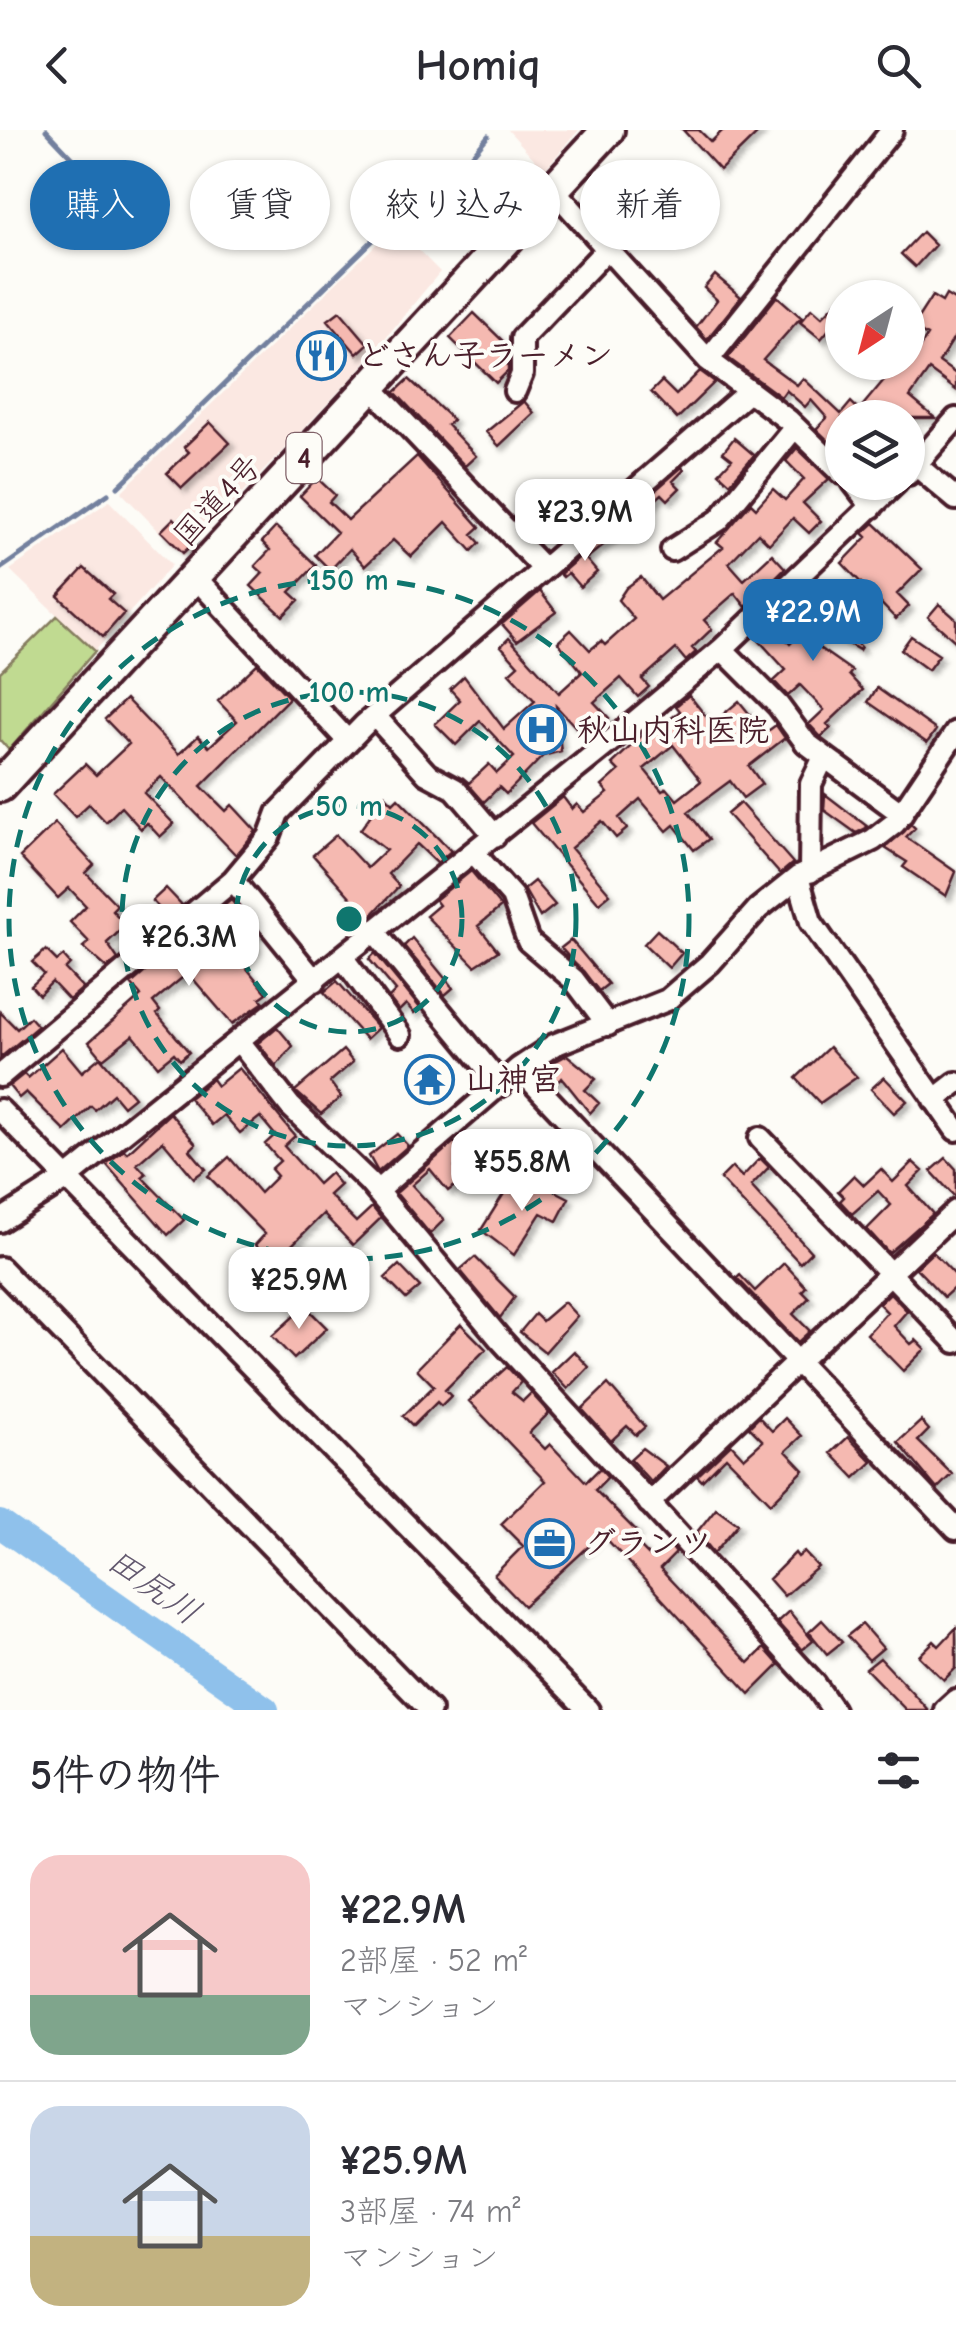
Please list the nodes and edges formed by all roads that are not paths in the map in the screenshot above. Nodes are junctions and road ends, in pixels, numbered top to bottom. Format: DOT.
graph roads {
  1 [pos="608,130"];
  2 [pos="892,130"];
  3 [pos="560,181"];
  4 [pos="560,197"];
  5 [pos="580,218"];
  6 [pos="496,250"];
  7 [pos="605,250"];
  8 [pos="609,250"];
  9 [pos="708,360"];
  10 [pos="370,386"];
  11 [pos="514,392"];
  12 [pos="748,392"];
  13 [pos="956,419"];
  14 [pos="795,428"];
  15 [pos="925,455"];
  16 [pos="825,457"];
  17 [pos="925,479"];
  18 [pos="956,499"];
  19 [pos="867,500"];
  20 [pos="879,500"];
  21 [pos="872,507"];
  22 [pos="672,550"];
  23 [pos="542,568"];
  24 [pos="194,576"];
  25 [pos="722,648"];
  26 [pos="374,716"];
  27 [pos="956,732"];
  28 [pos="348,740"];
  29 [pos="824,758"];
  30 [pos="0,786"];
  31 [pos="902,814"];
  32 [pos="495,836"];
  33 [pos="474,853"];
  34 [pos="804,875"];
  35 [pos="232,880"];
  36 [pos="375,932"];
  37 [pos="343,958"];
  38 [pos="314,981"];
  39 [pos="608,1025"];
  40 [pos="400,1035"];
  41 [pos="239,1041"];
  42 [pos="519,1068"];
  43 [pos="0,1076"];
  44 [pos="956,1083"];
  45 [pos="502,1084"];
  46 [pos="934,1100"];
  47 [pos="0,1110"];
  48 [pos="956,1130"];
  49 [pos="760,1138"];
  50 [pos="66,1178"];
  51 [pos="377,1191"];
  52 [pos="956,1211"];
  53 [pos="0,1221"];
  54 [pos="0,1268"];
  55 [pos="890,1274"];
  56 [pos="956,1342"];
  57 [pos="798,1362"];
  58 [pos="649,1503"];
  59 [pos="956,1528"];
  60 [pos="956,1700"];
  61 [pos="430,1710"];
  62 [pos="588,1710"];
  63 [pos="833,1710"];
  64 [pos="945,1710"];
  1 -- 3 [label="highway, 国道4号 / 4"];
  2 -- 9 [label="street"];
  4 -- 5 [label="street"];
  6 -- 10 [label="highway, 国道4号 / 4"];
  7 -- 11 [label="street"];
  8 -- 9 [label="street"];
  9 -- 12 [label="street"];
  10 -- 23 [label="street"];
  10 -- 24 [label="highway, 国道4号 / 4"];
  12 -- 14 [label="street"];
  12 -- 23 [label="street"];
  13 -- 15 [label="street"];
  14 -- 16 [label="street"];
  14 -- 22 [label="street"];
  17 -- 18 [label="street"];
  19 -- 21 [label="street"];
  20 -- 21 [label="street"];
  21 -- 25 [label="street"];
  23 -- 26 [label="street"];
  24 -- 28 [label="street"];
  24 -- 30 [label="highway, 国道4号 / 4"];
  25 -- 29 [label="street"];
  25 -- 32 [label="street"];
  26 -- 28 [label="street"];
  26 -- 32 [label="street"];
  27 -- 31 [label="street"];
  28 -- 35 [label="street"];
  29 -- 31 [label="street"];
  29 -- 34 [label="street"];
  31 -- 34 [label="street"];
  32 -- 33 [label="street"];
  33 -- 36 [label="street"];
  33 -- 39 [label="street"];
  34 -- 39 [label="street"];
  34 -- 46 [label="street"];
  35 -- 38 [label="street"];
  35 -- 43 [label="street"];
  36 -- 37 [label="street"];
  36 -- 45 [label="street"];
  37 -- 38 [label="street"];
  37 -- 40 [label="street"];
  38 -- 41 [label="street"];
  39 -- 42 [label="street"];
  41 -- 50 [label="street"];
  41 -- 51 [label="street"];
  42 -- 45 [label="street"];
  42 -- 57 [label="street"];
  44 -- 46 [label="street"];
  45 -- 51 [label="street"];
  46 -- 48 [label="street"];
  47 -- 50 [label="street"];
  49 -- 55 [label="street"];
  50 -- 53 [label="street"];
  50 -- 62 [label="street"];
  51 -- 58 [label="street"];
  52 -- 55 [label="street"];
  54 -- 61 [label="street"];
  55 -- 56 [label="street"];
  55 -- 57 [label="street"];
  57 -- 58 [label="street"];
  57 -- 59 [label="street"];
  58 -- 63 [label="street"];
  60 -- 64 [label="street"];
}
